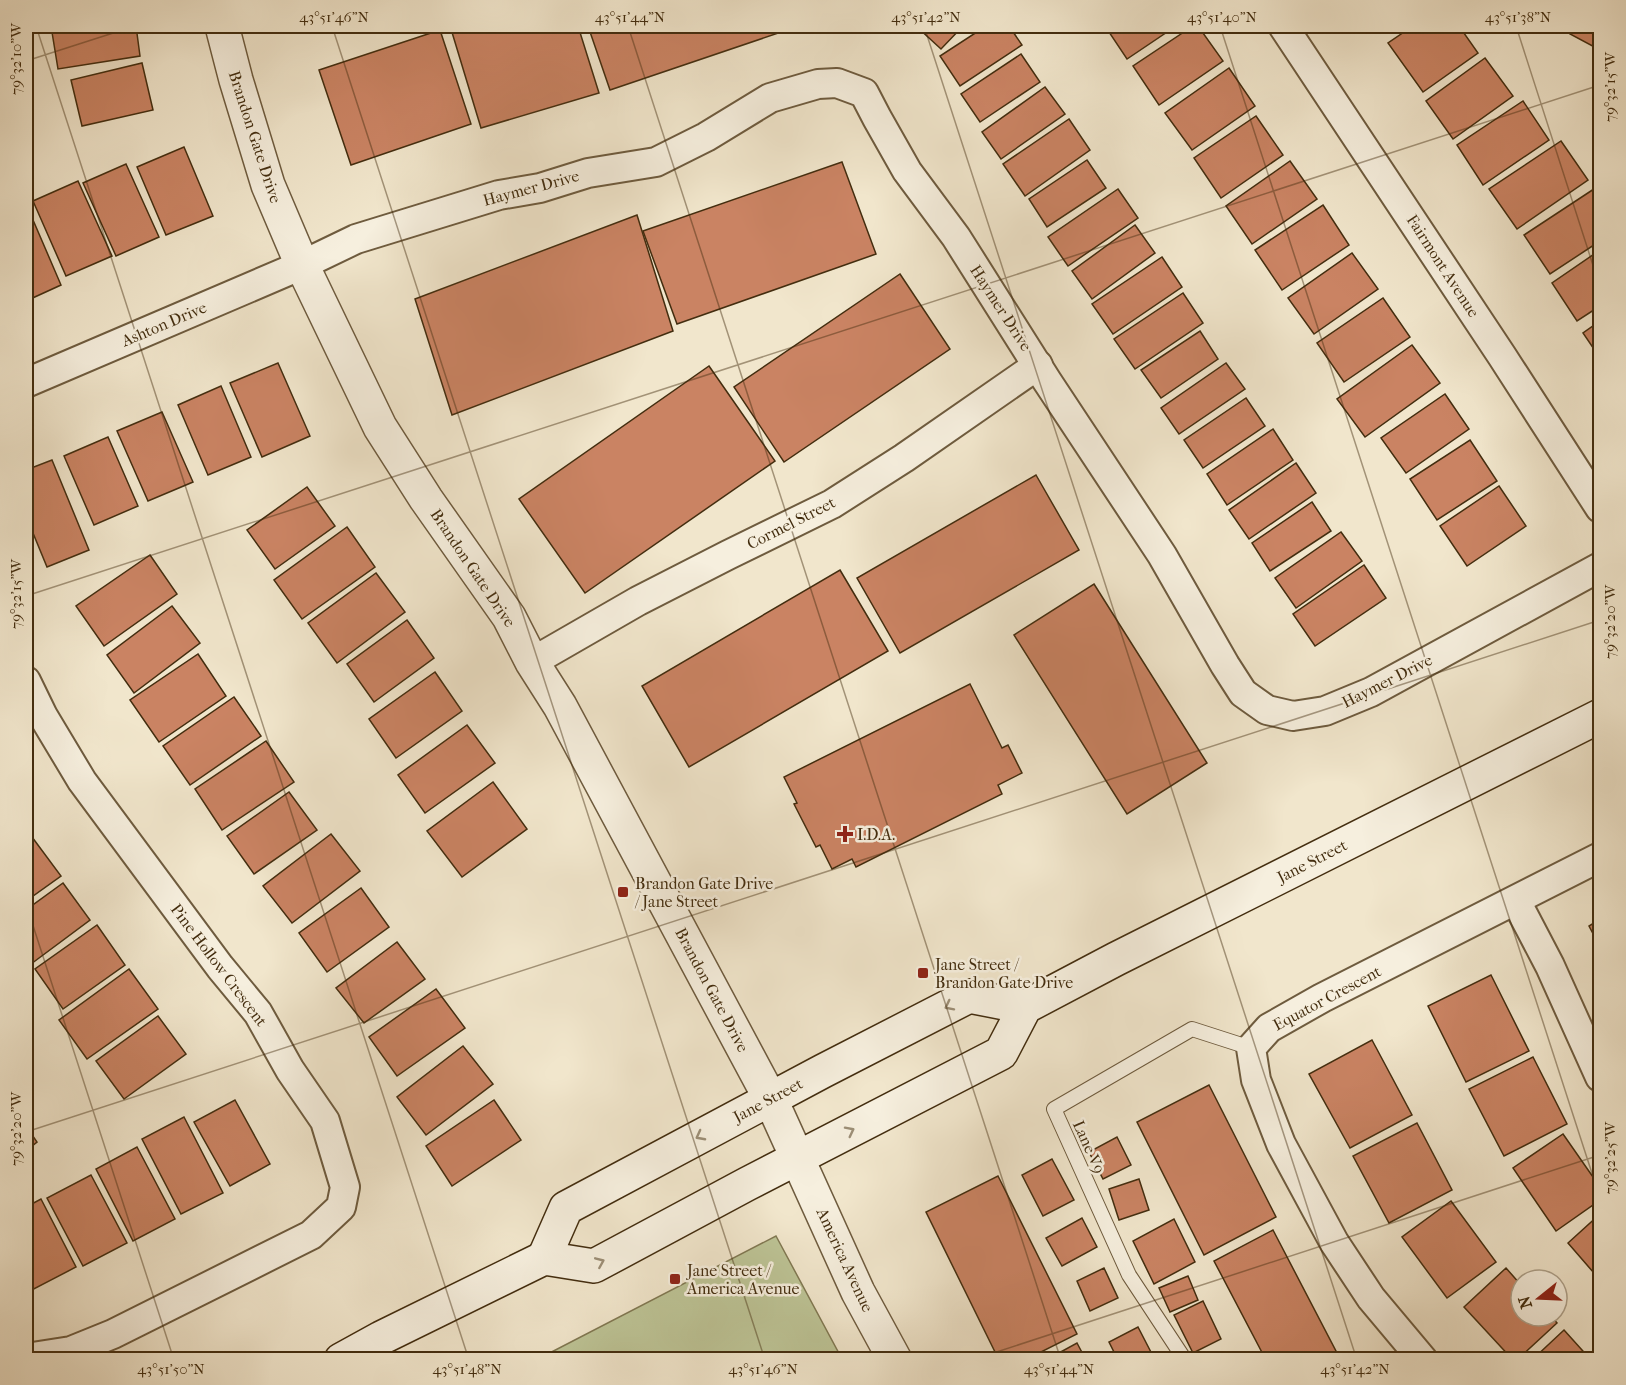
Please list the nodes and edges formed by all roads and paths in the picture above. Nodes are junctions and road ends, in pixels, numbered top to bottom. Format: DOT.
graph roads {
  1 [pos="222,26"];
  2 [pos="1283,26"];
  3 [pos="302,266"];
  4 [pos="1038,365"];
  5 [pos="26,383"];
  6 [pos="1600,508"];
  7 [pos="1600,567"];
  8 [pos="532,662"];
  9 [pos="26,681"];
  10 [pos="1600,716"];
  11 [pos="1600,857"];
  12 [pos="1516,901"];
  13 [pos="1025,1007"];
  14 [pos="1251,1048"];
  15 [pos="1600,1077"];
  16 [pos="771,1100"];
  17 [pos="798,1158"];
  18 [pos="544,1258"];
  19 [pos="26,1358"];
  20 [pos="341,1359"];
  21 [pos="895,1359"];
  22 [pos="1185,1359"];
  23 [pos="1423,1359"];
  1 -- 3 [label="main road, Brandon Gate Drive"];
  2 -- 6 [label="street, Fairmont Avenue"];
  3 -- 4 [label="street, Haymer Drive"];
  3 -- 5 [label="street, Ashton Drive"];
  3 -- 8 [label="main road, Brandon Gate Drive"];
  4 -- 7 [label="street, Haymer Drive"];
  4 -- 8 [label="street, Cormel Street"];
  8 -- 16 [label="main road, Brandon Gate Drive"];
  9 -- 19 [label="street, Pine Hollow Crescent"];
  10 -- 13 [label="main road, Jane Street"];
  11 -- 12 [label="street, Equator Crescent"];
  12 -- 14 [label="street, Equator Crescent"];
  12 -- 15 [label="street"];
  13 -- 16 [label="main road, Jane Street, one-way"];
  17 -- 13 [label="main road, one-way"];
  14 -- 22 [label="lane, Lane V9"];
  14 -- 23 [label="street"];
  16 -- 17 [label="main road, Brandon Gate Drive"];
  16 -- 18 [label="main road, Jane Street, one-way"];
  18 -- 17 [label="main road, one-way"];
  17 -- 21 [label="main road, America Avenue"];
  18 -- 20 [label="main road"];
}
